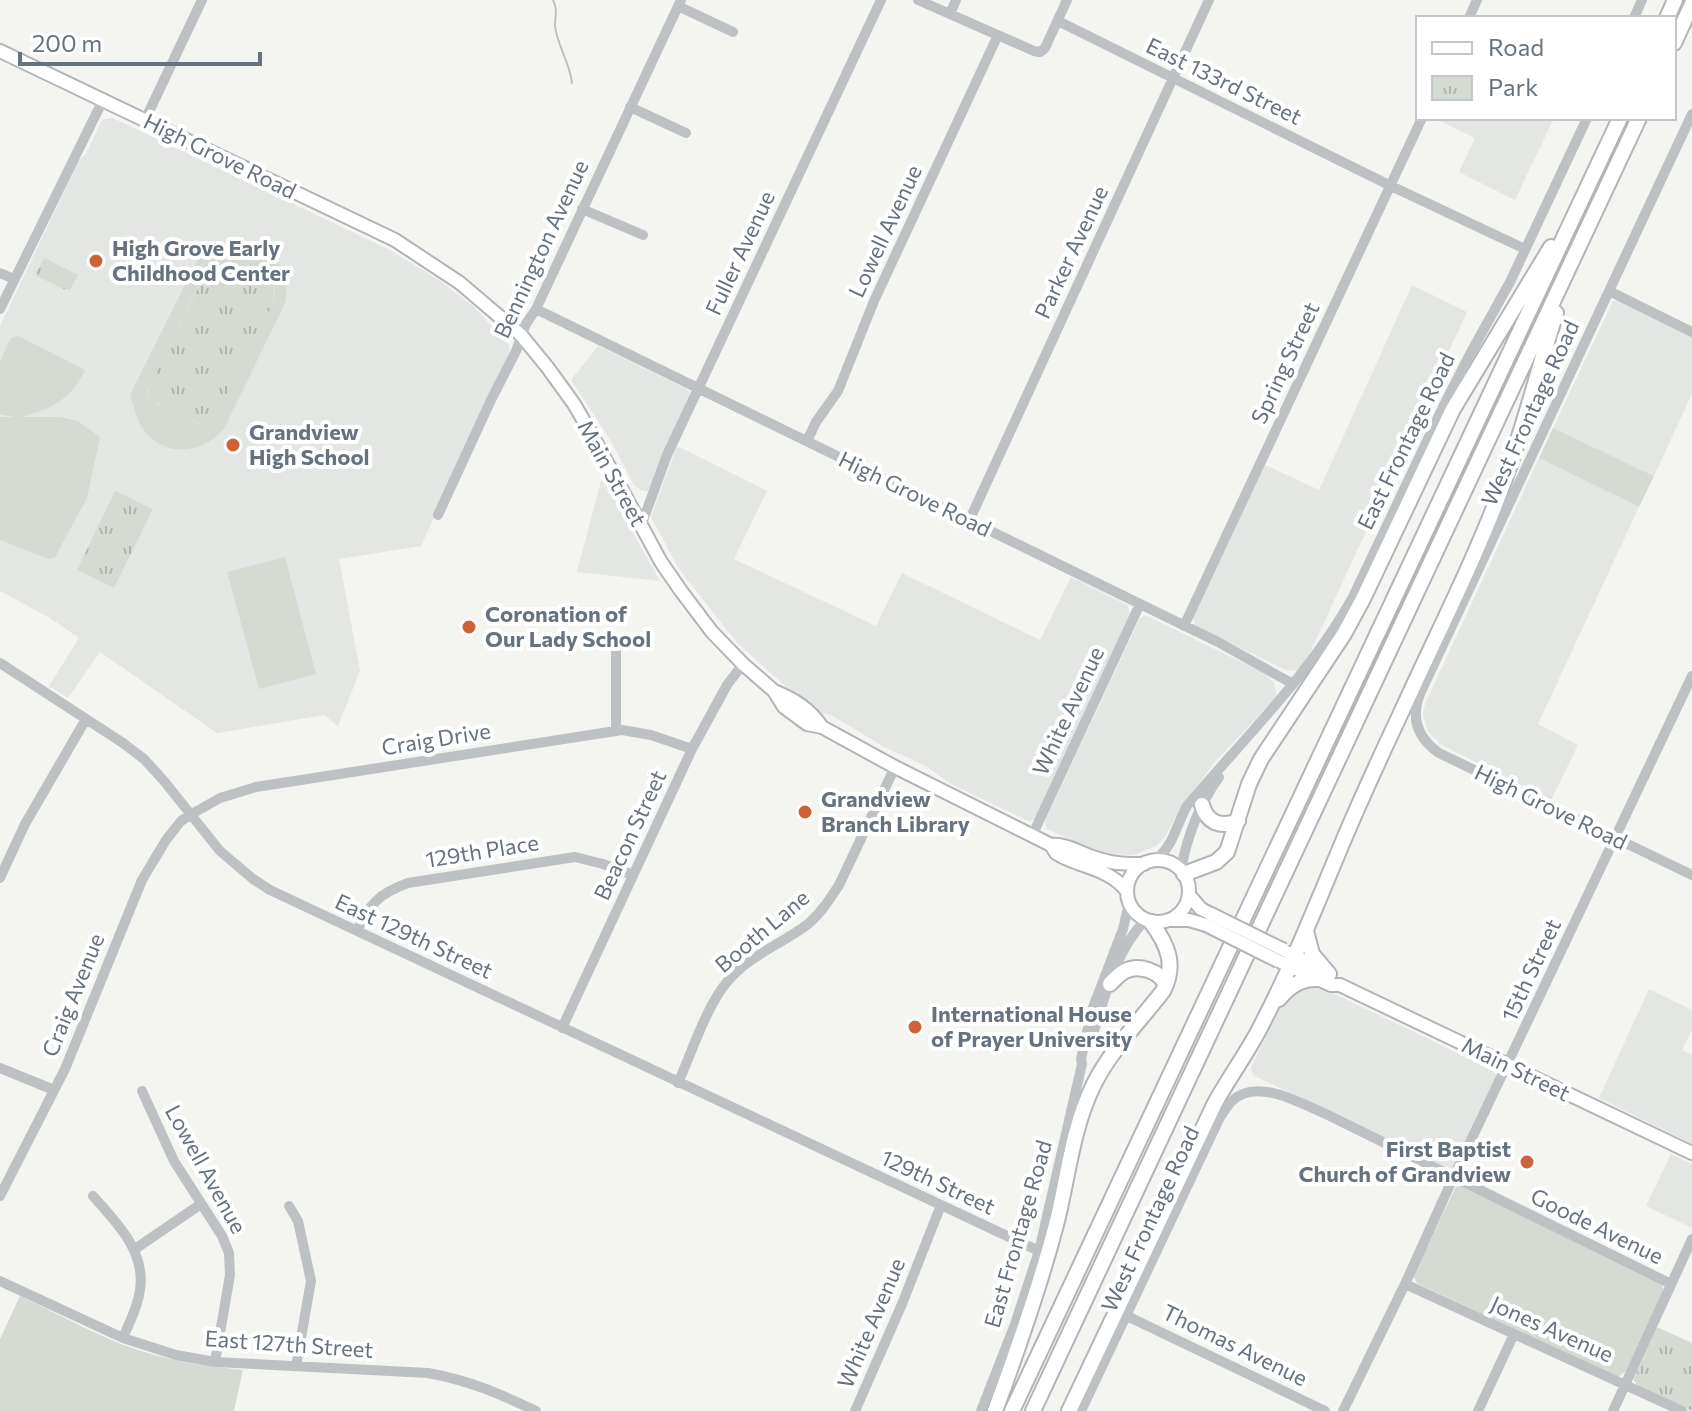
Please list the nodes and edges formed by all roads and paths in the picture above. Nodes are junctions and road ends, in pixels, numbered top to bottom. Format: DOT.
graph roads {
  1 [pos="202,0"];
  2 [pos="881,0"];
  3 [pos="918,0"];
  4 [pos="956,0"];
  5 [pos="1067,0"];
  6 [pos="1209,0"];
  7 [pos="679,3"];
  8 [pos="1692,4"];
  9 [pos="950,14"];
  10 [pos="1058,21"];
  11 [pos="733,32"];
  12 [pos="998,35"];
  13 [pos="1676,39"];
  14 [pos="0,51"];
  15 [pos="1173,78"];
  16 [pos="103,100"];
  17 [pos="630,107"];
  18 [pos="1692,114"];
  19 [pos="145,120"];
  20 [pos="1421,120"];
  21 [pos="1586,120"];
  22 [pos="1619,120"];
  23 [pos="1638,120"];
  24 [pos="686,133"];
  25 [pos="1391,186"];
  26 [pos="582,209"];
  27 [pos="1570,226"];
  28 [pos="643,235"];
  29 [pos="1525,249"];
  30 [pos="1574,256"];
  31 [pos="437,267"];
  32 [pos="0,273"];
  33 [pos="14,279"];
  34 [pos="1609,291"];
  35 [pos="0,309"];
  36 [pos="536,309"];
  37 [pos="1692,332"];
  38 [pos="521,335"];
  39 [pos="698,388"];
  40 [pos="807,441"];
  41 [pos="438,515"];
  42 [pos="969,521"];
  43 [pos="641,526"];
  44 [pos="1140,604"];
  45 [pos="1184,626"];
  46 [pos="616,647"];
  47 [pos="0,663"];
  48 [pos="743,664"];
  49 [pos="1692,676"];
  50 [pos="1293,684"];
  51 [pos="86,719"];
  52 [pos="616,731"];
  53 [pos="1418,731"];
  54 [pos="692,749"];
  55 [pos="1227,761"];
  56 [pos="895,767"];
  57 [pos="1202,805"];
  58 [pos="190,815"];
  59 [pos="1238,821"];
  60 [pos="1032,836"];
  61 [pos="1616,838"];
  62 [pos="1051,845"];
  63 [pos="1150,862"];
  64 [pos="1183,872"];
  65 [pos="633,875"];
  66 [pos="1692,875"];
  67 [pos="0,878"];
  68 [pos="1189,895"];
  69 [pos="1128,897"];
  70 [pos="1172,920"];
  71 [pos="1209,920"];
  72 [pos="1149,921"];
  73 [pos="357,931"];
  74 [pos="1306,931"];
  75 [pos="1287,958"];
  76 [pos="1329,979"];
  77 [pos="1110,984"];
  78 [pos="1166,985"];
  79 [pos="1272,1004"];
  80 [pos="562,1028"];
  81 [pos="1082,1064"];
  82 [pos="1508,1065"];
  83 [pos="0,1068"];
  84 [pos="678,1083"];
  85 [pos="54,1090"];
  86 [pos="142,1091"];
  87 [pos="1289,1099"];
  88 [pos="1692,1153"];
  89 [pos="864,1169"];
  90 [pos="1453,1178"];
  91 [pos="0,1196"];
  92 [pos="93,1196"];
  93 [pos="201,1204"];
  94 [pos="941,1205"];
  95 [pos="289,1206"];
  96 [pos="1692,1239"];
  97 [pos="135,1249"];
  98 [pos="1039,1251"];
  99 [pos="0,1281"];
  100 [pos="1405,1284"];
  101 [pos="1671,1284"];
  102 [pos="1127,1316"];
  103 [pos="1514,1334"];
  104 [pos="123,1338"];
  105 [pos="215,1362"];
  106 [pos="296,1366"];
  107 [pos="1625,1384"];
  108 [pos="536,1411"];
  109 [pos="855,1411"];
  110 [pos="981,1411"];
  111 [pos="995,1411"];
  112 [pos="1012,1411"];
  113 [pos="1033,1411"];
  114 [pos="1069,1411"];
  115 [pos="1081,1411"];
  116 [pos="1325,1411"];
  117 [pos="1343,1411"];
  118 [pos="1478,1411"];
  119 [pos="1613,1411"];
  120 [pos="1682,1411"];
  1 -- 19 [label="street"];
  2 -- 39 [label="street, Fuller Avenue"];
  3 -- 9 [label="street"];
  4 -- 9 [label="street"];
  5 -- 10 [label="street"];
  6 -- 15 [label="street, Parker Avenue"];
  7 -- 11 [label="street"];
  7 -- 17 [label="street, Bennington Avenue"];
  8 -- 13 [label="highway"];
  9 -- 12 [label="street"];
  10 -- 12 [label="street"];
  10 -- 15 [label="street, East 133rd Street"];
  12 -- 40 [label="street, Lowell Avenue"];
  14 -- 16 [label="main road, High Grove Road"];
  15 -- 25 [label="street, East 133rd Street"];
  15 -- 42 [label="street, Parker Avenue"];
  16 -- 19 [label="main road, High Grove Road"];
  16 -- 33 [label="street"];
  17 -- 24 [label="street"];
  17 -- 26 [label="street, Bennington Avenue"];
  18 -- 34 [label="street, West Frontage Road"];
  19 -- 31 [label="main road, High Grove Road"];
  20 -- 25 [label="street, Spring Street"];
  21 -- 29 [label="street, East Frontage Road"];
  22 -- 27 [label="highway"];
  23 -- 30 [label="highway"];
  25 -- 29 [label="street, East 133rd Street"];
  25 -- 45 [label="street, Spring Street"];
  26 -- 28 [label="street"];
  26 -- 36 [label="street, Bennington Avenue"];
  27 -- 59 [label="highway"];
  27 -- 112 [label="highway"];
  29 -- 50 [label="street, East Frontage Road"];
  30 -- 74 [label="highway"];
  30 -- 113 [label="highway"];
  31 -- 38 [label="main road, Main Street"];
  32 -- 33 [label="street"];
  33 -- 35 [label="street"];
  34 -- 37 [label="street"];
  34 -- 53 [label="street, West Frontage Road"];
  36 -- 38 [label="street, Bennington Avenue"];
  36 -- 39 [label="street, High Grove Road"];
  38 -- 41 [label="street, Bennington Avenue"];
  38 -- 43 [label="main road, Main Street"];
  39 -- 40 [label="street, High Grove Road"];
  39 -- 43 [label="street, Fuller Avenue"];
  40 -- 42 [label="street, High Grove Road"];
  42 -- 44 [label="street, High Grove Road"];
  43 -- 48 [label="main road, Main Street"];
  44 -- 45 [label="street, High Grove Road"];
  44 -- 60 [label="street, White Avenue"];
  45 -- 50 [label="street, High Grove Road"];
  46 -- 52 [label="street"];
  47 -- 51 [label="street, East 129th Street"];
  48 -- 54 [label="street, Beacon Street"];
  48 -- 56 [label="main road, Main Street"];
  49 -- 61 [label="street, 15th Street"];
  50 -- 55 [label="street, East Frontage Road"];
  51 -- 58 [label="street, East 129th Street"];
  51 -- 67 [label="street"];
  52 -- 54 [label="street, Craig Drive"];
  52 -- 58 [label="street, Craig Drive"];
  53 -- 61 [label="street, High Grove Road"];
  54 -- 65 [label="street, Beacon Street"];
  55 -- 57 [label="street, East Frontage Road"];
  55 -- 63 [label="street, East Frontage Road"];
  56 -- 60 [label="main road, Main Street"];
  56 -- 84 [label="street, Booth Lane"];
  57 -- 59 [label="highway"];
  57 -- 64 [label="street, East Frontage Road"];
  58 -- 73 [label="street, East 129th Street"];
  58 -- 85 [label="street, Craig Avenue"];
  59 -- 64 [label="highway"];
  60 -- 62 [label="main road, Main Street"];
  61 -- 66 [label="street, High Grove Road"];
  61 -- 82 [label="street, 15th Street"];
  62 -- 63 [label="main road, Main Street"];
  62 -- 69 [label="main road, Main Street"];
  63 -- 64 [label="main road"];
  63 -- 69 [label="main road"];
  64 -- 68 [label="main road"];
  65 -- 73 [label="street, 129th Place"];
  65 -- 80 [label="street, Beacon Street"];
  68 -- 70 [label="main road"];
  68 -- 71 [label="main road, Main Street"];
  69 -- 72 [label="main road"];
  69 -- 81 [label="street, East Frontage Road"];
  70 -- 71 [label="main road, Main Street"];
  70 -- 72 [label="main road"];
  71 -- 75 [label="main road, Main Street, bridge"];
  72 -- 77 [label="street, East Frontage Road"];
  72 -- 78 [label="highway"];
  73 -- 80 [label="street, East 129th Street"];
  74 -- 75 [label="highway"];
  74 -- 76 [label="highway"];
  75 -- 76 [label="main road, Main Street"];
  75 -- 79 [label="highway"];
  76 -- 79 [label="highway"];
  76 -- 82 [label="main road, Main Street"];
  77 -- 78 [label="highway"];
  77 -- 81 [label="street, East Frontage Road"];
  78 -- 111 [label="highway"];
  79 -- 114 [label="highway"];
  80 -- 84 [label="street, East 129th Street"];
  81 -- 98 [label="street, East Frontage Road"];
  82 -- 88 [label="main road, Main Street"];
  82 -- 90 [label="street, 15th Street"];
  83 -- 85 [label="street"];
  84 -- 89 [label="street, East 129th Street"];
  85 -- 91 [label="street, Craig Avenue"];
  86 -- 93 [label="street, Lowell Avenue"];
  87 -- 90 [label="street, Goode Avenue"];
  87 -- 102 [label="street, West Frontage Road"];
  89 -- 94 [label="street, 129th Street"];
  90 -- 100 [label="street, 15th Street"];
  90 -- 101 [label="street, Goode Avenue"];
  92 -- 97 [label="street"];
  93 -- 97 [label="street"];
  93 -- 105 [label="street, Lowell Avenue"];
  94 -- 98 [label="street, 129th Street"];
  94 -- 109 [label="street, White Avenue"];
  95 -- 106 [label="street"];
  96 -- 101 [label="street"];
  97 -- 104 [label="street"];
  98 -- 110 [label="street, East Frontage Road"];
  99 -- 104 [label="street, East 127th Street"];
  100 -- 103 [label="street, Jones Avenue"];
  100 -- 117 [label="street, 15th Street"];
  101 -- 107 [label="street"];
  102 -- 115 [label="street, West Frontage Road"];
  102 -- 116 [label="street, Thomas Avenue"];
  103 -- 107 [label="street, Jones Avenue"];
  103 -- 118 [label="street"];
  104 -- 105 [label="street, East 127th Street"];
  105 -- 106 [label="street, East 127th Street"];
  106 -- 108 [label="street, East 127th Street"];
  107 -- 119 [label="street"];
  107 -- 120 [label="street, Jones Avenue"];
}
